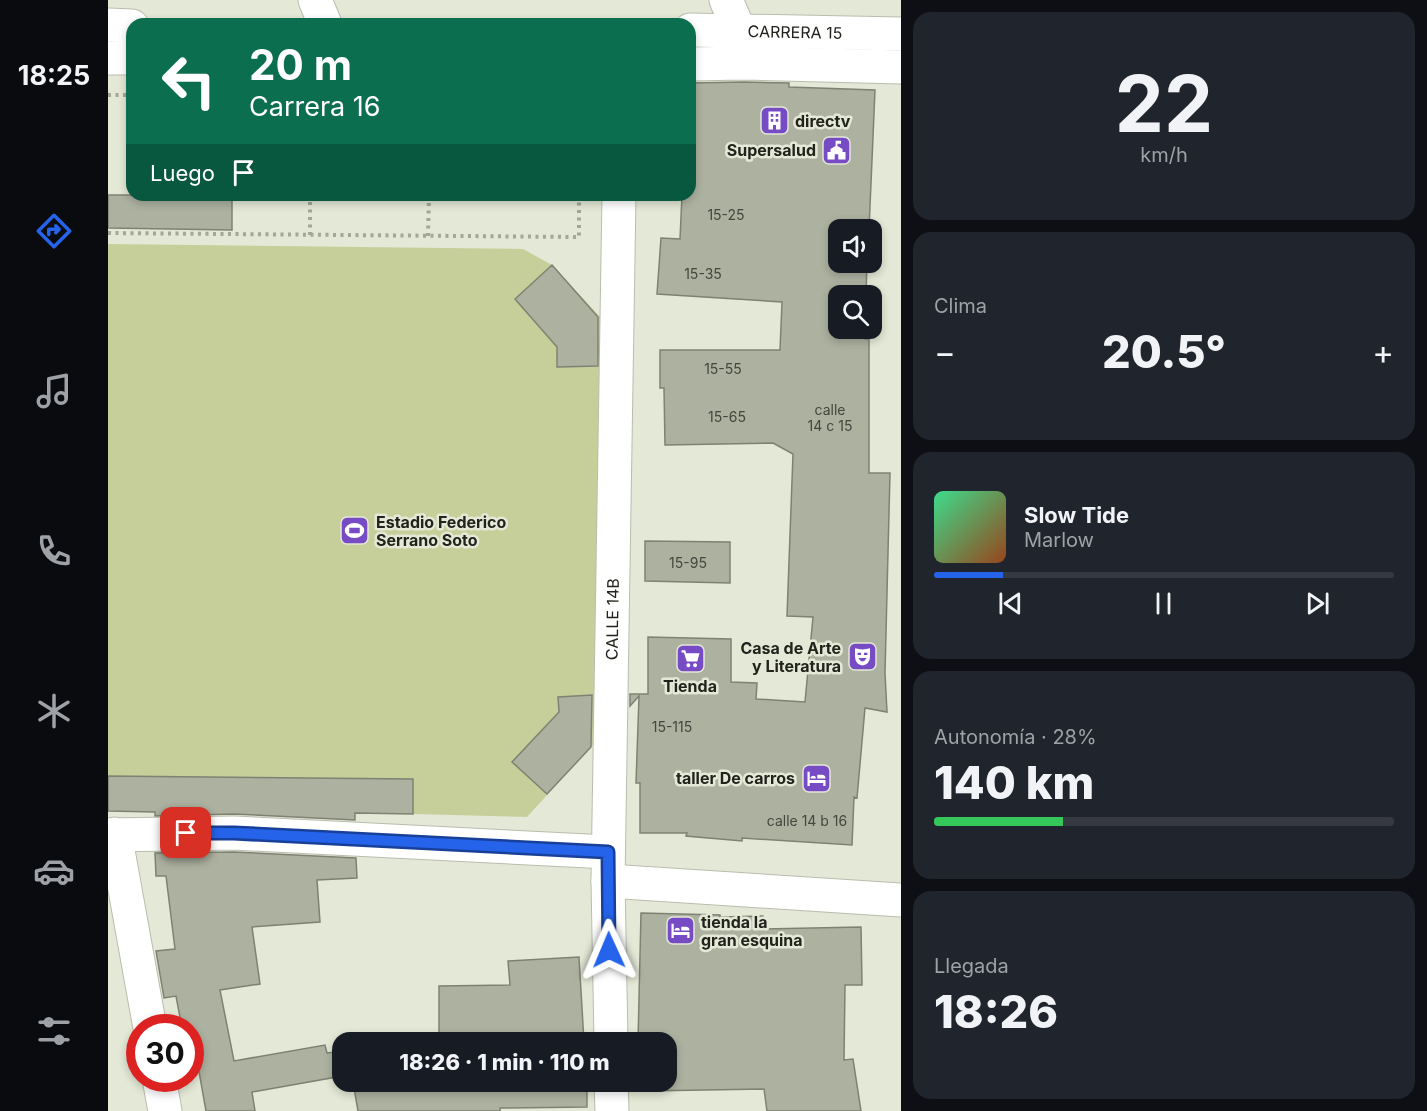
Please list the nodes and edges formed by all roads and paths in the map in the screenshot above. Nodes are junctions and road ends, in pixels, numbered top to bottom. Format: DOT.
graph roads {
  1 [pos="315,0"];
  2 [pos="726,0"];
  3 [pos="322,18"];
  4 [pos="108,25"];
  5 [pos="126,26"];
  6 [pos="696,30"];
  7 [pos="739,30"];
  8 [pos="900,34"];
  9 [pos="108,58"];
  10 [pos="126,58"];
  11 [pos="744,63"];
  12 [pos="696,64"];
  13 [pos="900,67"];
  14 [pos="108,95"];
  15 [pos="126,95"];
  16 [pos="310,201"];
  17 [pos="429,201"];
  18 [pos="579,201"];
  19 [pos="619,201"];
  20 [pos="108,233"];
  21 [pos="310,235"];
  22 [pos="428,236"];
  23 [pos="112,835"];
  24 [pos="608,867"];
  25 [pos="900,900"];
  26 [pos="147,1014"];
  27 [pos="611,1032"];
  28 [pos="162,1092"];
  29 [pos="611,1092"];
  30 [pos="165,1111"];
  31 [pos="612,1111"];
  1 -- 3 [label="street"];
  2 -- 7 [label="street"];
  4 -- 5 [label="street"];
  6 -- 7 [label="street, CARRERA 15"];
  7 -- 8 [label="street, CARRERA 15"];
  7 -- 11 [label="street"];
  9 -- 10 [label="street"];
  11 -- 12 [label="street, CARRERA 15"];
  11 -- 13 [label="street, CARRERA 15"];
  14 -- 15 [label="path"];
  16 -- 21 [label="path"];
  17 -- 22 [label="path"];
  18 -- 22 [label="path"];
  19 -- 24 [label="street, CALLE 14B"];
  20 -- 21 [label="path"];
  21 -- 22 [label="path"];
  23 -- 24 [label="street"];
  23 -- 26 [label="street"];
  24 -- 25 [label="street"];
  24 -- 27 [label="street, CALLE 14B"];
  28 -- 30 [label="street"];
  29 -- 31 [label="street"];
}
